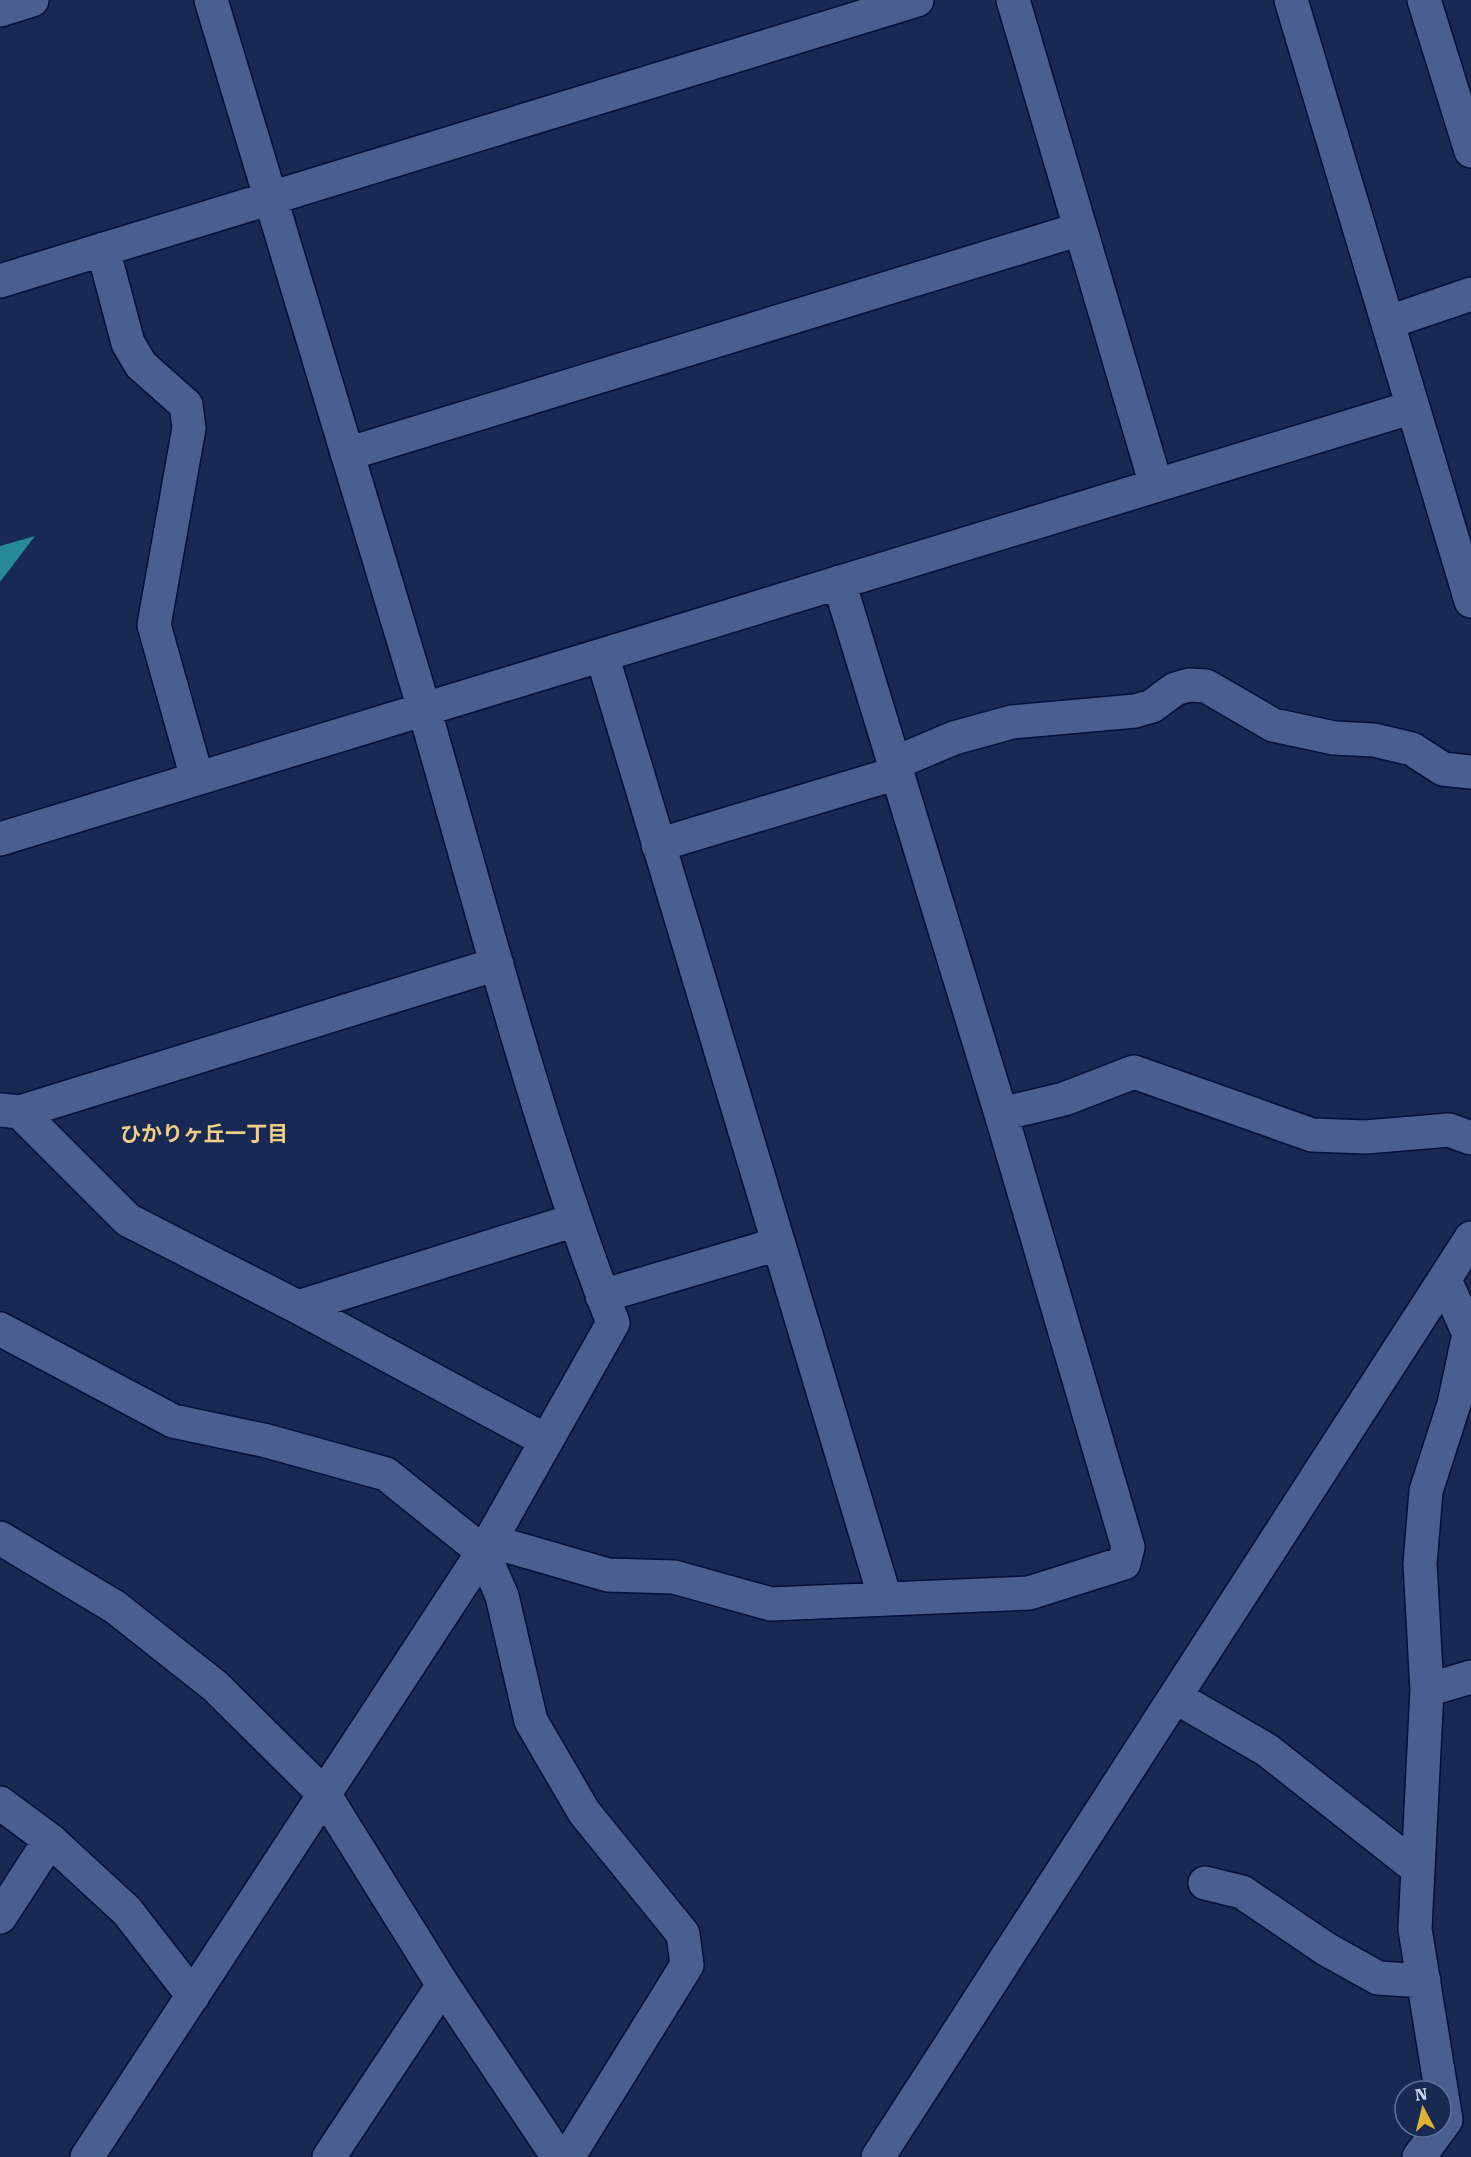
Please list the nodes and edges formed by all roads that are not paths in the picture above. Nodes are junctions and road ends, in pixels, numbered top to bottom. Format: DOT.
graph roads {
  1 [pos="32,0"];
  2 [pos="211,0"];
  3 [pos="916,0"];
  4 [pos="1013,0"];
  5 [pos="1291,0"];
  6 [pos="1424,0"];
  7 [pos="0,10"];
  8 [pos="1471,151"];
  9 [pos="271,196"];
  10 [pos="1080,229"];
  11 [pos="103,249"];
  12 [pos="0,281"];
  13 [pos="1471,294"];
  14 [pos="1389,322"];
  15 [pos="1413,407"];
  16 [pos="347,454"];
  17 [pos="1156,485"];
  18 [pos="839,582"];
  19 [pos="1471,601"];
  20 [pos="602,656"];
  21 [pos="424,710"];
  22 [pos="896,768"];
  23 [pos="1471,772"];
  24 [pos="197,778"];
  25 [pos="0,839"];
  26 [pos="658,845"];
  27 [pos="497,964"];
  28 [pos="10,1111"];
  29 [pos="1001,1114"];
  30 [pos="1471,1138"];
  31 [pos="575,1220"];
  32 [pos="1471,1238"];
  33 [pos="778,1244"];
  34 [pos="1445,1280"];
  35 [pos="602,1296"];
  36 [pos="297,1307"];
  37 [pos="0,1329"];
  38 [pos="546,1440"];
  39 [pos="0,1538"];
  40 [pos="487,1547"];
  41 [pos="885,1598"];
  42 [pos="1471,1677"];
  43 [pos="1427,1690"];
  44 [pos="1176,1698"];
  45 [pos="324,1794"];
  46 [pos="0,1803"];
  47 [pos="50,1840"];
  48 [pos="1418,1869"];
  49 [pos="1205,1883"];
  50 [pos="0,1917"];
  51 [pos="1424,1981"];
  52 [pos="443,1985"];
  53 [pos="193,1996"];
  54 [pos="1459,2124"];
  55 [pos="87,2157"];
  56 [pos="329,2157"];
  57 [pos="558,2157"];
  58 [pos="568,2157"];
  59 [pos="878,2157"];
  60 [pos="1419,2157"];
  1 -- 7 [label="street"];
  2 -- 9 [label="street"];
  3 -- 9 [label="street"];
  4 -- 10 [label="street"];
  5 -- 14 [label="street"];
  6 -- 8 [label="street"];
  9 -- 11 [label="street"];
  9 -- 16 [label="street"];
  10 -- 16 [label="street"];
  10 -- 17 [label="street"];
  11 -- 12 [label="street"];
  11 -- 24 [label="street"];
  13 -- 14 [label="street"];
  14 -- 15 [label="street"];
  15 -- 17 [label="street"];
  15 -- 19 [label="street"];
  16 -- 21 [label="street"];
  17 -- 18 [label="street"];
  18 -- 20 [label="street"];
  18 -- 22 [label="street"];
  20 -- 21 [label="street"];
  20 -- 26 [label="street"];
  21 -- 24 [label="street"];
  21 -- 27 [label="street"];
  22 -- 23 [label="street"];
  22 -- 26 [label="street"];
  22 -- 29 [label="street"];
  24 -- 25 [label="street"];
  26 -- 33 [label="street"];
  27 -- 28 [label="street"];
  27 -- 31 [label="street"];
  28 -- 36 [label="street"];
  29 -- 30 [label="street"];
  29 -- 41 [label="street"];
  31 -- 35 [label="street"];
  31 -- 36 [label="street"];
  32 -- 34 [label="street"];
  33 -- 35 [label="street"];
  33 -- 41 [label="street"];
  34 -- 43 [label="street"];
  34 -- 44 [label="street"];
  35 -- 38 [label="street"];
  36 -- 38 [label="street"];
  37 -- 40 [label="street"];
  38 -- 40 [label="street"];
  39 -- 45 [label="street"];
  40 -- 41 [label="street"];
  40 -- 45 [label="street"];
  40 -- 58 [label="street"];
  42 -- 43 [label="street"];
  43 -- 48 [label="street"];
  44 -- 48 [label="street"];
  44 -- 59 [label="street"];
  45 -- 52 [label="street"];
  45 -- 53 [label="street"];
  46 -- 47 [label="street"];
  47 -- 50 [label="street"];
  47 -- 53 [label="street"];
  48 -- 51 [label="street"];
  49 -- 51 [label="street"];
  51 -- 54 [label="street"];
  52 -- 56 [label="street"];
  52 -- 57 [label="street"];
  53 -- 55 [label="street"];
  54 -- 60 [label="street"];
}
